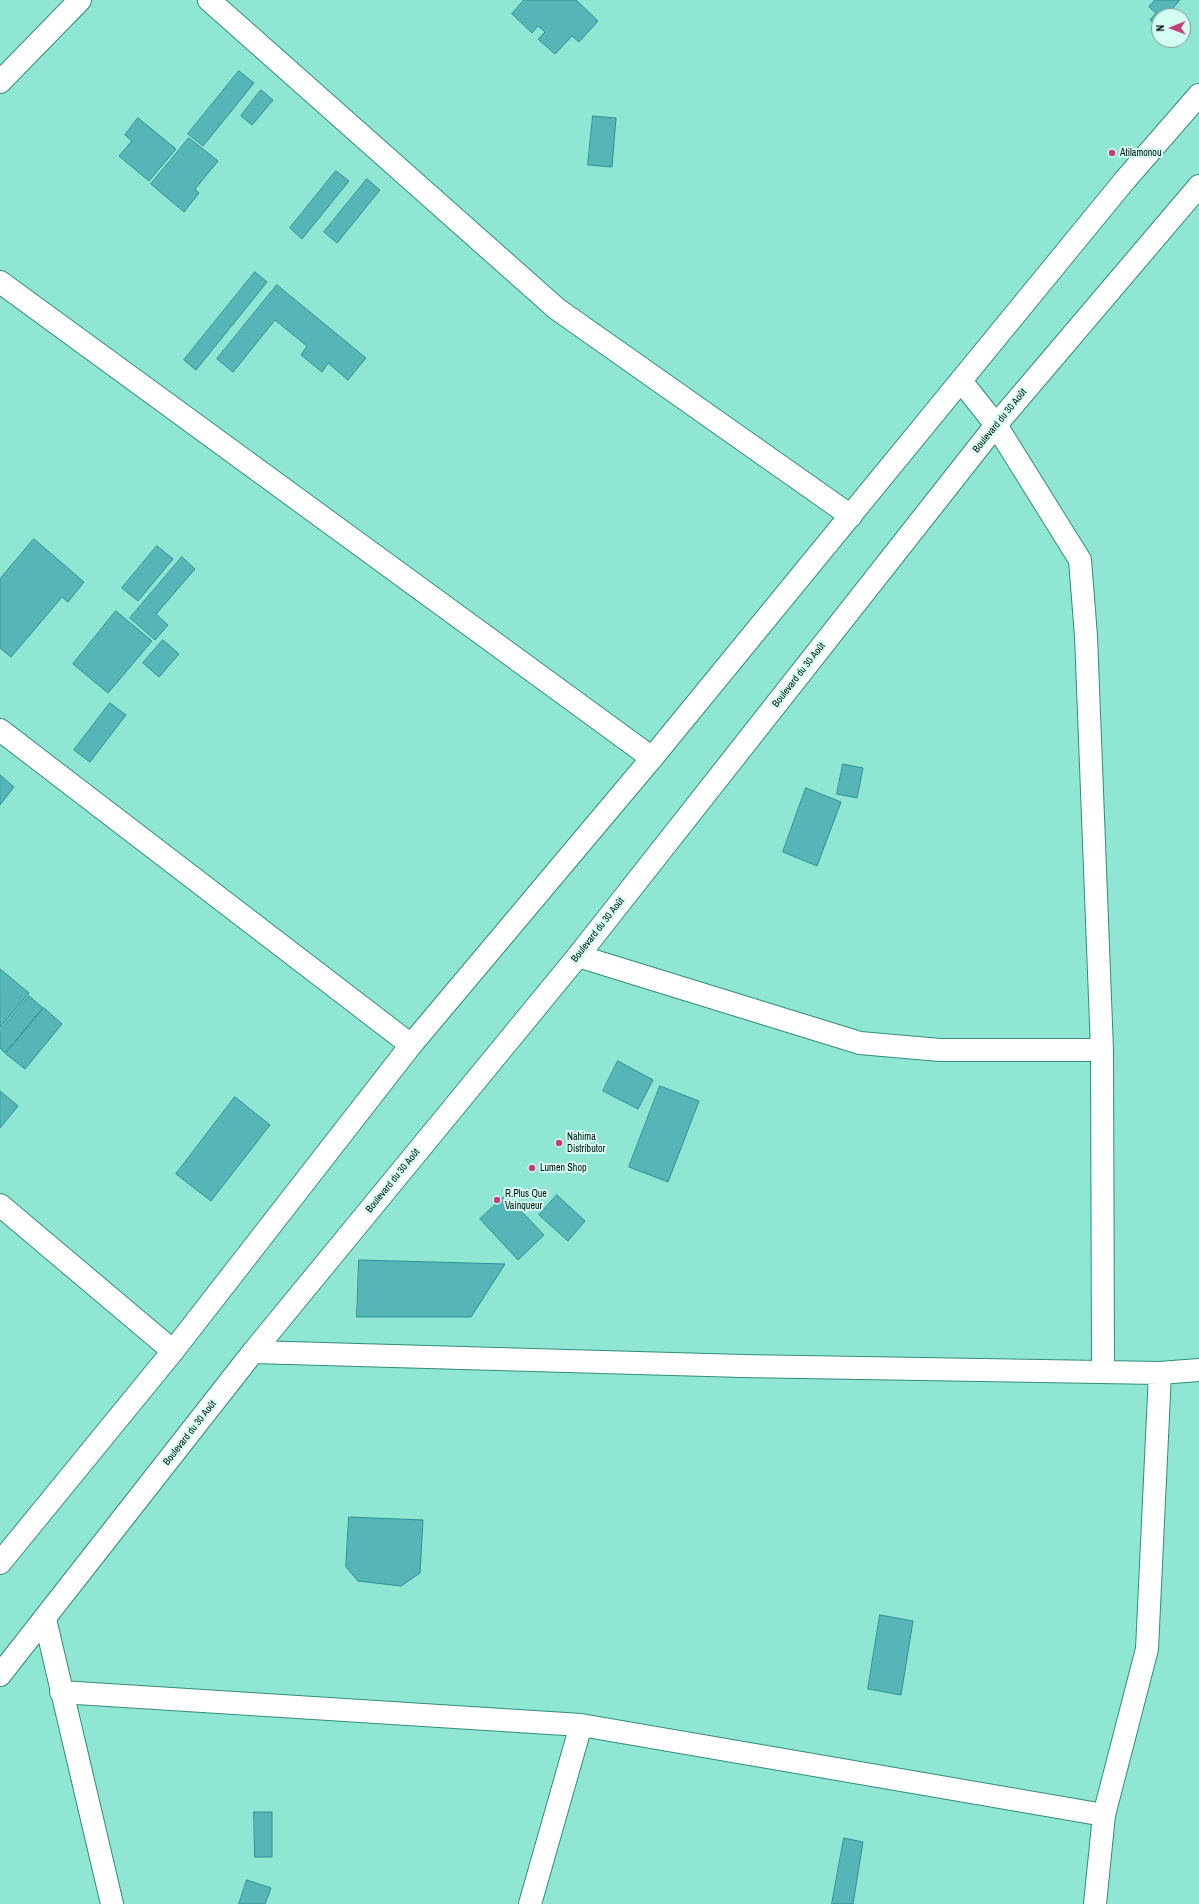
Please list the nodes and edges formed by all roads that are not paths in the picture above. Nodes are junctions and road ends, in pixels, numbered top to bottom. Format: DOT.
graph roads {
  1 [pos="80,0"];
  2 [pos="209,0"];
  3 [pos="0,82"];
  4 [pos="1199,95"];
  5 [pos="1199,186"];
  6 [pos="0,282"];
  7 [pos="961,381"];
  8 [pos="996,425"];
  9 [pos="851,516"];
  10 [pos="0,730"];
  11 [pos="652,758"];
  12 [pos="578,956"];
  13 [pos="411,1045"];
  14 [pos="1102,1050"];
  15 [pos="0,1205"];
  16 [pos="173,1351"];
  17 [pos="253,1352"];
  18 [pos="1199,1370"];
  19 [pos="1103,1371"];
  20 [pos="1160,1373"];
  21 [pos="0,1563"];
  22 [pos="45,1619"];
  23 [pos="0,1676"];
  24 [pos="61,1692"];
  25 [pos="580,1725"];
  26 [pos="1104,1814"];
  27 [pos="112,1904"];
  28 [pos="530,1904"];
  29 [pos="1095,1904"];
  1 -- 3 [label="main road"];
  2 -- 9 [label="main road"];
  4 -- 7 [label="main road"];
  5 -- 8 [label="main road, Boulevard du 30 Août"];
  6 -- 11 [label="main road"];
  7 -- 8 [label="main road"];
  7 -- 9 [label="main road"];
  8 -- 12 [label="main road, Boulevard du 30 Août"];
  8 -- 14 [label="main road"];
  9 -- 11 [label="main road"];
  10 -- 13 [label="main road"];
  11 -- 13 [label="main road"];
  12 -- 14 [label="main road"];
  12 -- 17 [label="main road, Boulevard du 30 Août"];
  13 -- 16 [label="main road"];
  14 -- 19 [label="main road"];
  15 -- 16 [label="main road"];
  16 -- 21 [label="main road"];
  17 -- 19 [label="main road"];
  17 -- 22 [label="main road, Boulevard du 30 Août"];
  18 -- 20 [label="main road"];
  19 -- 20 [label="main road"];
  20 -- 26 [label="main road"];
  22 -- 23 [label="main road, Boulevard du 30 Août"];
  22 -- 24 [label="main road"];
  24 -- 25 [label="main road"];
  24 -- 27 [label="main road"];
  25 -- 26 [label="main road"];
  25 -- 28 [label="main road"];
  26 -- 29 [label="main road"];
}
